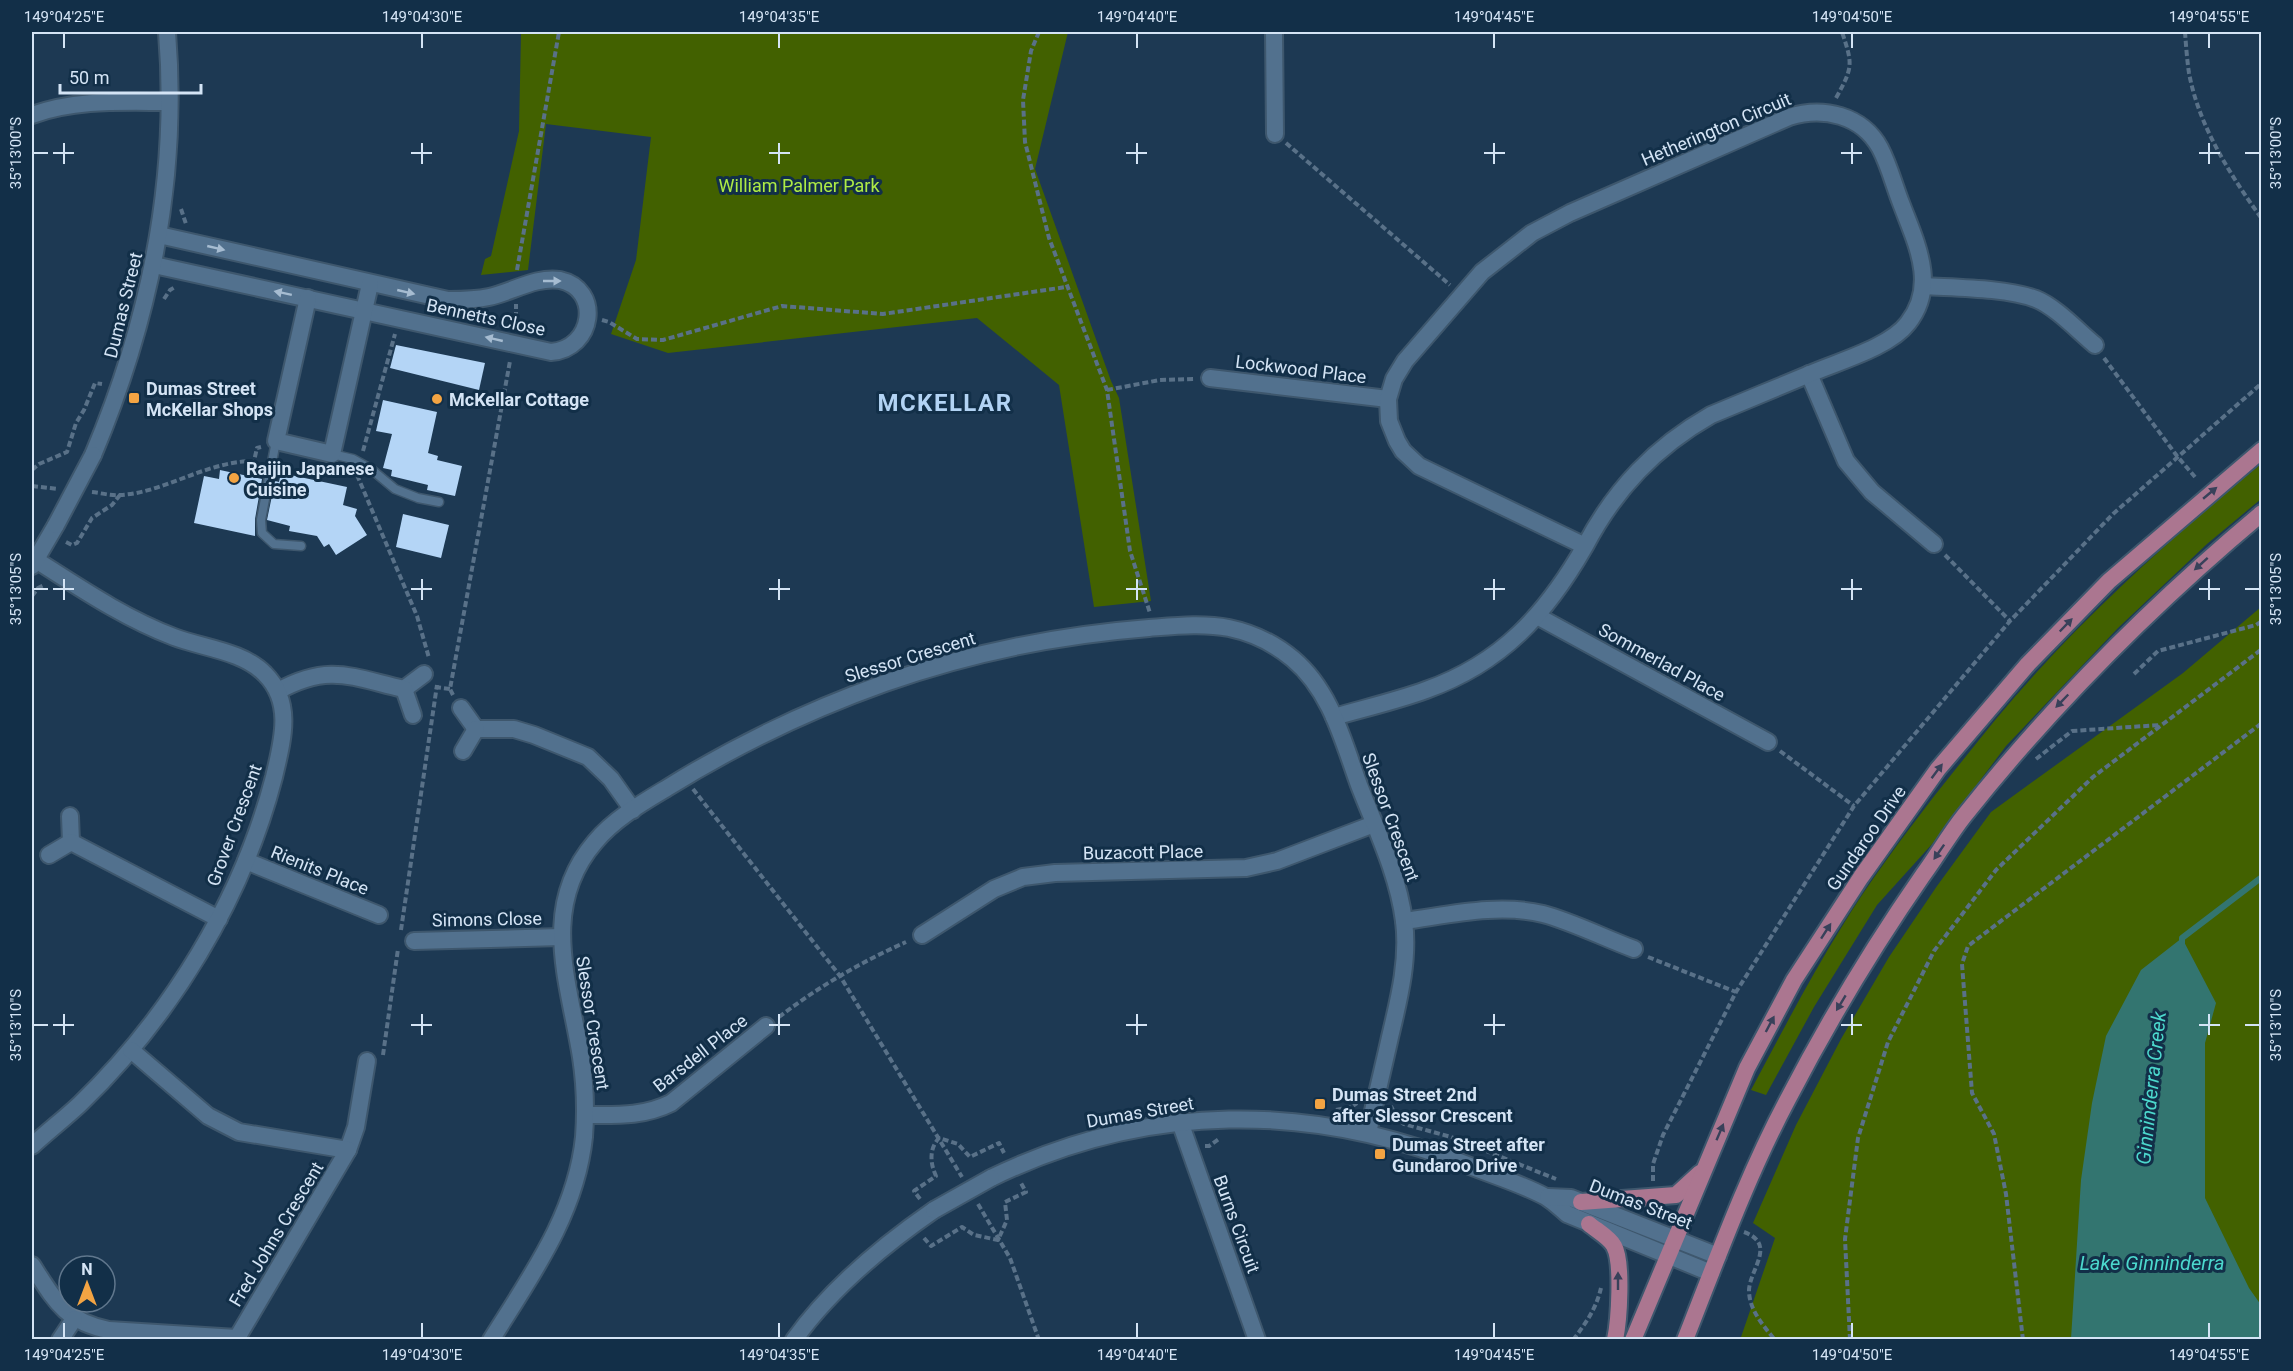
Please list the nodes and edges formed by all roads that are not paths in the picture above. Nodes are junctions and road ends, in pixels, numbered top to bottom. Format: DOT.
graph roads {
  1 [pos="167,32"];
  2 [pos="1274,32"];
  3 [pos="169,102"];
  4 [pos="32,116"];
  5 [pos="1275,134"];
  6 [pos="159,235"];
  7 [pos="154,264"];
  8 [pos="370,284"];
  9 [pos="1924,286"];
  10 [pos="308,298"];
  11 [pos="364,311"];
  12 [pos="2095,345"];
  13 [pos="1809,374"];
  14 [pos="1209,378"];
  15 [pos="1388,399"];
  16 [pos="276,441"];
  17 [pos="2262,450"];
  18 [pos="332,454"];
  19 [pos="439,502"];
  20 [pos="2262,513"];
  21 [pos="1934,544"];
  22 [pos="301,546"];
  23 [pos="1585,546"];
  24 [pos="34,563"];
  25 [pos="1538,616"];
  26 [pos="430,673"];
  27 [pos="404,689"];
  28 [pos="278,691"];
  29 [pos="461,708"];
  30 [pos="413,715"];
  31 [pos="1334,717"];
  32 [pos="476,729"];
  33 [pos="1768,742"];
  34 [pos="464,751"];
  35 [pos="633,810"];
  36 [pos="70,816"];
  37 [pos="1374,824"];
  38 [pos="71,842"];
  39 [pos="49,855"];
  40 [pos="246,861"];
  41 [pos="379,915"];
  42 [pos="219,919"];
  43 [pos="1404,921"];
  44 [pos="922,935"];
  45 [pos="561,937"];
  46 [pos="405,940"];
  47 [pos="1634,949"];
  48 [pos="766,1026"];
  49 [pos="131,1050"];
  50 [pos="374,1062"];
  51 [pos="585,1115"];
  52 [pos="1180,1122"];
  53 [pos="1368,1133"];
  54 [pos="32,1146"];
  55 [pos="348,1150"];
  56 [pos="1705,1168"];
  57 [pos="1548,1197"];
  58 [pos="1581,1202"];
  59 [pos="1589,1224"];
  60 [pos="1676,1239"];
  61 [pos="1668,1256"];
  62 [pos="1718,1256"];
  63 [pos="32,1265"];
  64 [pos="1712,1273"];
  65 [pos="74,1319"];
  66 [pos="237,1339"];
  67 [pos="60,1340"];
  68 [pos="491,1340"];
  69 [pos="794,1340"];
  70 [pos="1257,1340"];
  71 [pos="1615,1340"];
  72 [pos="1633,1340"];
  73 [pos="1685,1340"];
  1 -- 3 [label="street, Dumas Street"];
  2 -- 5 [label="street"];
  3 -- 4 [label="street"];
  3 -- 6 [label="street, Dumas Street"];
  6 -- 7 [label="street, Dumas Street"];
  6 -- 8 [label="street, Bennetts Close, one-way"];
  10 -- 7 [label="street, Bennetts Close, one-way"];
  7 -- 24 [label="street, Dumas Street, bridge"];
  8 -- 11 [label="street"];
  8 -- 11 [label="street, Bennetts Close, one-way"];
  9 -- 12 [label="street"];
  9 -- 13 [label="street, Hetherington Circuit"];
  9 -- 15 [label="street, Hetherington Circuit"];
  10 -- 11 [label="street, Bennetts Close"];
  10 -- 16 [label="street"];
  11 -- 18 [label="street"];
  13 -- 21 [label="street"];
  13 -- 23 [label="street, Hetherington Circuit"];
  14 -- 15 [label="street, Lockwood Place"];
  15 -- 23 [label="street, Hetherington Circuit"];
  16 -- 18 [label="street"];
  16 -- 22 [label="lane"];
  56 -- 17 [label="main road, Gundaroo Drive, one-way"];
  18 -- 19 [label="lane"];
  20 -- 62 [label="main road, one-way"];
  23 -- 25 [label="street, Hetherington Circuit"];
  24 -- 28 [label="street, Grover Crescent"];
  25 -- 31 [label="street, Hetherington Circuit"];
  25 -- 33 [label="street, Sommerlad Place"];
  26 -- 27 [label="street"];
  27 -- 28 [label="street"];
  27 -- 30 [label="street"];
  28 -- 40 [label="street, Grover Crescent"];
  29 -- 32 [label="street"];
  31 -- 35 [label="street, Slessor Crescent"];
  31 -- 37 [label="street, Slessor Crescent"];
  32 -- 34 [label="street"];
  32 -- 35 [label="street"];
  35 -- 45 [label="street, Slessor Crescent"];
  36 -- 38 [label="street"];
  37 -- 43 [label="street, Slessor Crescent"];
  37 -- 44 [label="street, Buzacott Place"];
  38 -- 39 [label="street"];
  38 -- 42 [label="street"];
  40 -- 41 [label="street, Rienits Place"];
  40 -- 42 [label="street, Grover Crescent"];
  42 -- 49 [label="street, Grover Crescent"];
  43 -- 47 [label="street"];
  43 -- 53 [label="street, Slessor Crescent"];
  45 -- 46 [label="street, Simons Close"];
  45 -- 51 [label="street, Slessor Crescent"];
  48 -- 51 [label="street, Barsdell Place"];
  49 -- 54 [label="street, Grover Crescent"];
  49 -- 55 [label="street, Fred Johns Crescent"];
  50 -- 55 [label="street, Fred Johns Crescent"];
  51 -- 68 [label="street, Slessor Crescent"];
  52 -- 53 [label="street, Dumas Street"];
  52 -- 69 [label="street, Dumas Street, bridge"];
  52 -- 70 [label="street, Burns Circuit"];
  53 -- 57 [label="street, Dumas Street"];
  55 -- 66 [label="street, Fred Johns Crescent"];
  56 -- 58 [label="main road"];
  56 -- 60 [label="main road, Gundaroo Drive"];
  57 -- 58 [label="street, Dumas Street"];
  57 -- 59 [label="street, Dumas Street"];
  58 -- 60 [label="street, Dumas Street"];
  59 -- 61 [label="street, Dumas Street"];
  71 -- 59 [label="main road, one-way"];
  60 -- 61 [label="main road, Gundaroo Drive"];
  60 -- 62 [label="street, Dumas Street"];
  61 -- 64 [label="street, Dumas Street"];
  61 -- 72 [label="main road, Gundaroo Drive"];
  62 -- 64 [label="main road"];
  63 -- 65 [label="street, Fred Johns Crescent"];
  64 -- 73 [label="main road"];
  65 -- 66 [label="street, Fred Johns Crescent"];
  65 -- 67 [label="street"];
}
